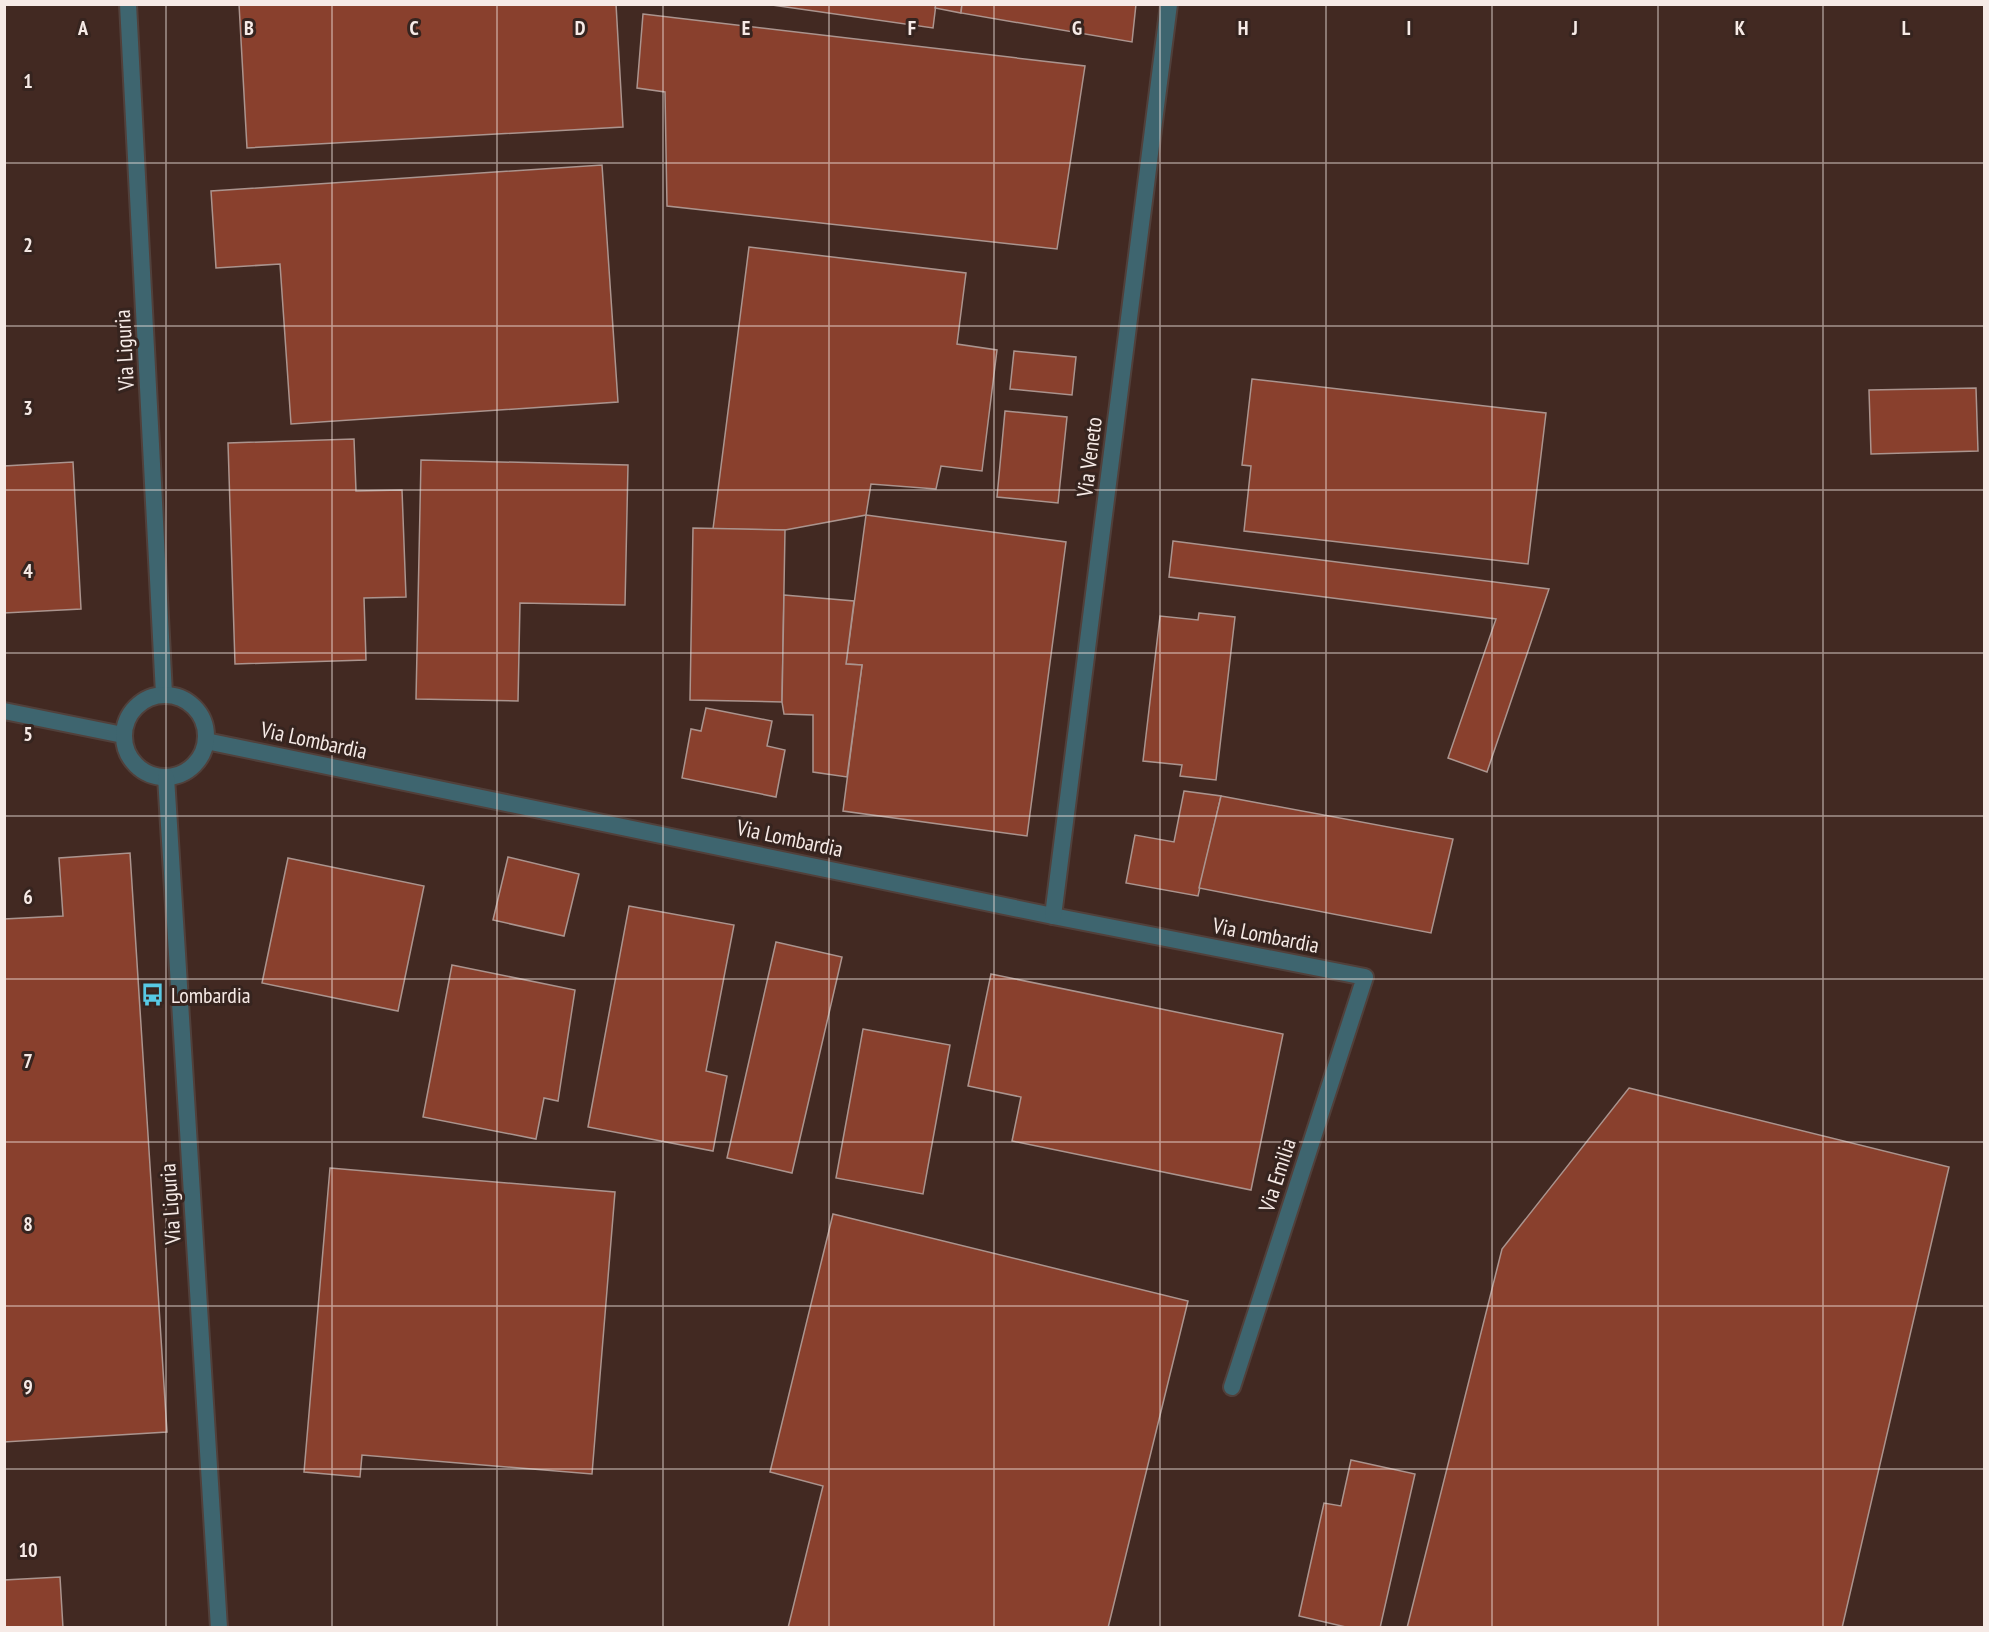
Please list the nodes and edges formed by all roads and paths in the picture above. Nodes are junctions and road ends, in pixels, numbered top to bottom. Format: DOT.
graph roads {
  1 [pos="128,4"];
  2 [pos="1169,4"];
  3 [pos="164,694"];
  4 [pos="4,711"];
  5 [pos="123,735"];
  6 [pos="206,741"];
  7 [pos="166,777"];
  8 [pos="1053,916"];
  9 [pos="1365,977"];
  10 [pos="1232,1387"];
  11 [pos="219,1628"];
  1 -- 3 [label="street, Via Liguria"];
  2 -- 8 [label="street, Via Veneto"];
  3 -- 5 [label="street"];
  3 -- 6 [label="street"];
  4 -- 5 [label="street"];
  5 -- 7 [label="street"];
  6 -- 7 [label="street"];
  6 -- 8 [label="street, Via Lombardia"];
  7 -- 11 [label="street, Via Liguria"];
  8 -- 9 [label="street, Via Lombardia"];
  9 -- 10 [label="street, Via Emilia"];
}
